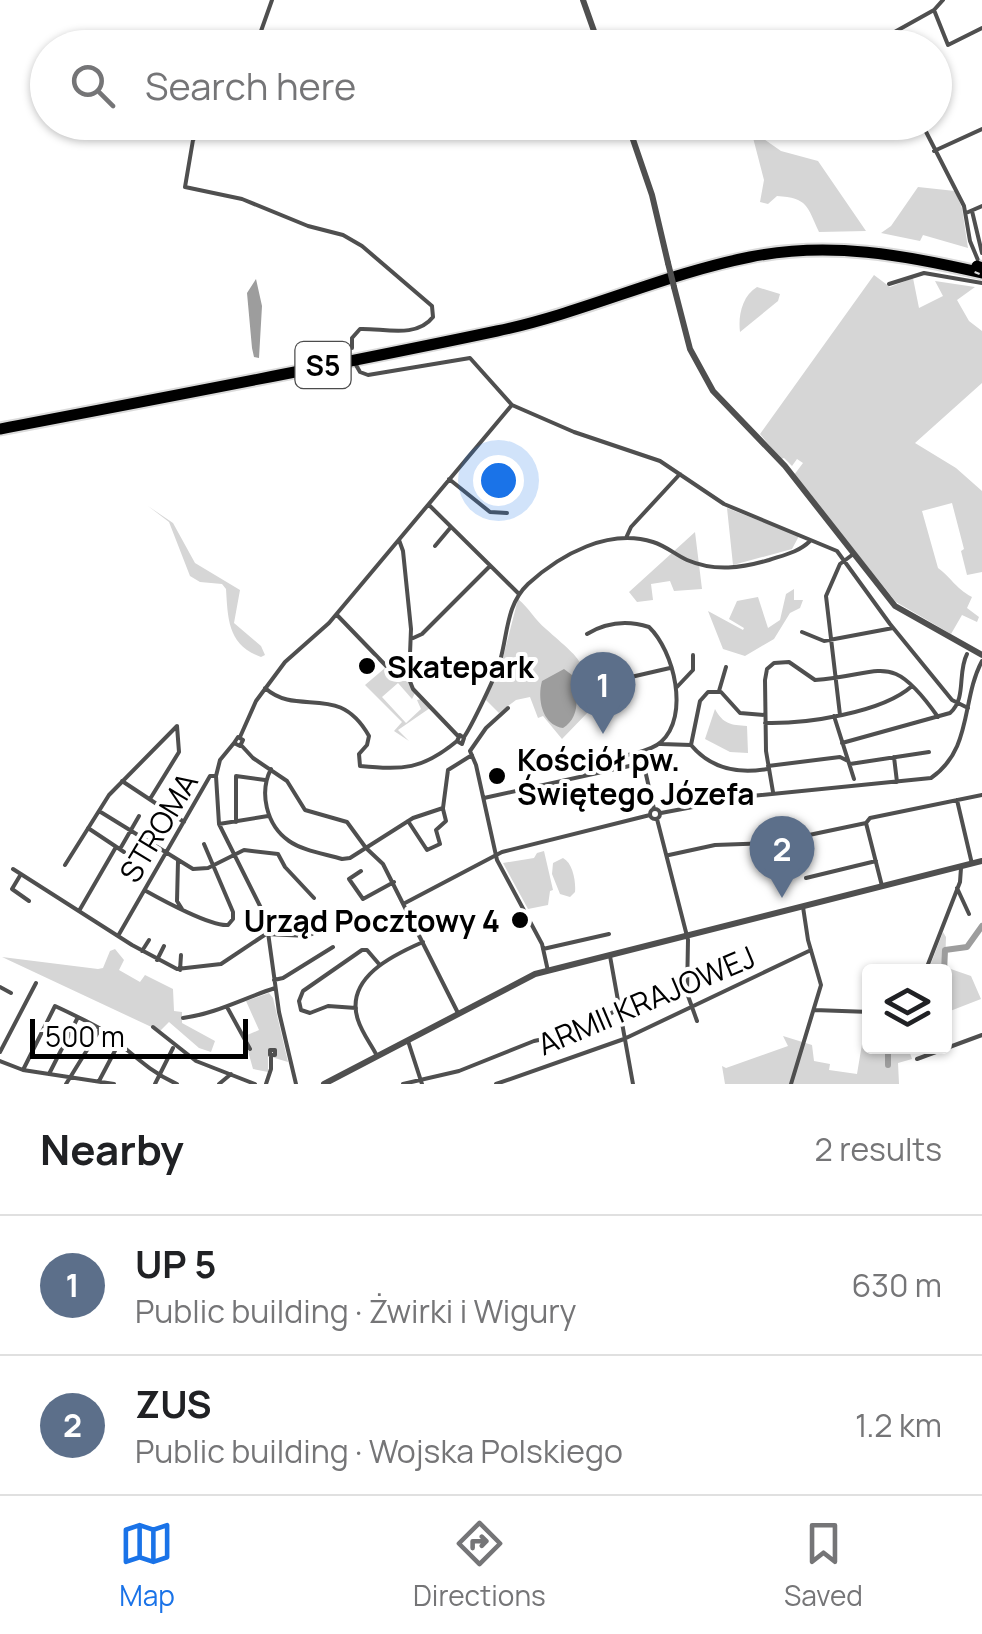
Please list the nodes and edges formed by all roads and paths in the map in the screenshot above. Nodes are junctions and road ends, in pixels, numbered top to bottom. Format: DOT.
graph roads {
  1 [pos="272,0"];
  2 [pos="583,0"];
  3 [pos="943,0"];
  4 [pos="934,10"];
  5 [pos="982,28"];
  6 [pos="261,30"];
  7 [pos="594,30"];
  8 [pos="898,30"];
  9 [pos="942,30"];
  10 [pos="952,43"];
  11 [pos="982,129"];
  12 [pos="193,140"];
  13 [pos="633,140"];
  14 [pos="929,140"];
  15 [pos="934,151"];
  16 [pos="982,206"];
  17 [pos="969,212"];
  18 [pos="982,253"];
  19 [pos="980,272"];
  20 [pos="889,284"];
  21 [pos="352,348"];
  22 [pos="356,364"];
  23 [pos="512,405"];
  24 [pos="0,426"];
  25 [pos="680,474"];
  26 [pos="449,478"];
  27 [pos="428,504"];
  28 [pos="506,513"];
  29 [pos="451,527"];
  30 [pos="626,538"];
  31 [pos="811,539"];
  32 [pos="398,540"];
  33 [pos="435,546"];
  34 [pos="852,555"];
  35 [pos="844,560"];
  36 [pos="490,566"];
  37 [pos="518,593"];
  38 [pos="336,615"];
  39 [pos="892,628"];
  40 [pos="802,632"];
  41 [pos="588,634"];
  42 [pos="411,639"];
  43 [pos="831,640"];
  44 [pos="967,654"];
  45 [pos="692,655"];
  46 [pos="982,658"];
  47 [pos="726,667"];
  48 [pos="670,668"];
  49 [pos="835,677"];
  50 [pos="408,679"];
  51 [pos="606,683"];
  52 [pos="912,686"];
  53 [pos="265,688"];
  54 [pos="674,689"];
  55 [pos="719,691"];
  56 [pos="958,705"];
  57 [pos="508,708"];
  58 [pos="968,708"];
  59 [pos="765,715"];
  60 [pos="837,716"];
  61 [pos="938,717"];
  62 [pos="765,723"];
  63 [pos="240,737"];
  64 [pos="461,740"];
  65 [pos="234,743"];
  66 [pos="661,744"];
  67 [pos="241,745"];
  68 [pos="691,745"];
  69 [pos="843,746"];
  70 [pos="928,752"];
  71 [pos="471,753"];
  72 [pos="641,753"];
  73 [pos="894,756"];
  74 [pos="840,758"];
  75 [pos="849,761"];
  76 [pos="643,763"];
  77 [pos="768,767"];
  78 [pos="270,769"];
  79 [pos="586,774"];
  80 [pos="216,776"];
  81 [pos="265,780"];
  82 [pos="854,780"];
  83 [pos="122,781"];
  84 [pos="897,782"];
  85 [pos="773,794"];
  86 [pos="982,795"];
  87 [pos="484,798"];
  88 [pos="150,799"];
  89 [pos="957,800"];
  90 [pos="442,808"];
  91 [pos="654,809"];
  92 [pos="99,810"];
  93 [pos="650,815"];
  94 [pos="139,816"];
  95 [pos="269,816"];
  96 [pos="659,816"];
  97 [pos="408,821"];
  98 [pos="184,822"];
  99 [pos="236,822"];
  100 [pos="866,823"];
  101 [pos="219,824"];
  102 [pos="88,828"];
  103 [pos="130,831"];
  104 [pos="204,844"];
  105 [pos="366,848"];
  106 [pos="120,849"];
  107 [pos="166,854"];
  108 [pos="496,854"];
  109 [pos="234,855"];
  110 [pos="667,855"];
  111 [pos="178,861"];
  112 [pos="876,861"];
  113 [pos="982,861"];
  114 [pos="972,864"];
  115 [pos="65,865"];
  116 [pos="213,865"];
  117 [pos="961,868"];
  118 [pos="14,869"];
  119 [pos="361,870"];
  120 [pos="21,874"];
  121 [pos="806,878"];
  122 [pos="394,882"];
  123 [pos="882,887"];
  124 [pos="957,888"];
  125 [pos="145,890"];
  126 [pos="314,898"];
  127 [pos="29,900"];
  128 [pos="404,903"];
  129 [pos="803,907"];
  130 [pos="182,910"];
  131 [pos="79,911"];
  132 [pos="969,914"];
  133 [pos="319,930"];
  134 [pos="270,933"];
  135 [pos="609,934"];
  136 [pos="118,936"];
  137 [pos="688,936"];
  138 [pos="149,940"];
  139 [pos="424,942"];
  140 [pos="164,946"];
  141 [pos="333,946"];
  142 [pos="543,950"];
  143 [pos="811,950"];
  144 [pos="142,951"];
  145 [pos="610,955"];
  146 [pos="182,956"];
  147 [pos="157,960"];
  148 [pos="379,964"];
  149 [pos="928,964"];
  150 [pos="180,970"];
  151 [pos="548,971"];
  152 [pos="274,980"];
  153 [pos="36,983"];
  154 [pos="0,986"];
  155 [pos="275,988"];
  156 [pos="265,991"];
  157 [pos="11,992"];
  158 [pos="276,997"];
  159 [pos="227,1007"];
  160 [pos="691,1007"];
  161 [pos="356,1008"];
  162 [pos="618,1009"];
  163 [pos="814,1010"];
  164 [pos="862,1012"];
  165 [pos="458,1013"];
  166 [pos="78,1017"];
  167 [pos="182,1018"];
  168 [pos="696,1021"];
  169 [pos="152,1027"];
  170 [pos="100,1029"];
  171 [pos="0,1030"];
  172 [pos="982,1034"];
  173 [pos="9,1035"];
  174 [pos="624,1039"];
  175 [pos="407,1040"];
  176 [pos="119,1044"];
  177 [pos="174,1046"];
  178 [pos="250,1049"];
  179 [pos="0,1052"];
  180 [pos="271,1055"];
  181 [pos="377,1056"];
  182 [pos="917,1059"];
  183 [pos="0,1061"];
  184 [pos="23,1070"];
  185 [pos="76,1070"];
  186 [pos="49,1074"];
  187 [pos="231,1074"];
  188 [pos="159,1076"];
  189 [pos="70,1077"];
  190 [pos="79,1078"];
  191 [pos="99,1081"];
  192 [pos="422,1082"];
  193 [pos="66,1084"];
  194 [pos="114,1084"];
  195 [pos="156,1084"];
  196 [pos="178,1084"];
  197 [pos="219,1084"];
  198 [pos="255,1084"];
  199 [pos="266,1084"];
  200 [pos="296,1084"];
  201 [pos="324,1084"];
  202 [pos="403,1084"];
  203 [pos="496,1084"];
  204 [pos="633,1084"];
  205 [pos="791,1084"];
  1 -- 6 [label="street"];
  2 -- 7 [label="street"];
  3 -- 4 [label="street"];
  4 -- 8 [label="street"];
  4 -- 9 [label="street"];
  5 -- 10 [label="street"];
  11 -- 15 [label="street"];
  12 -- 21 [label="street"];
  13 -- 34 [label="street, bridge"];
  14 -- 15 [label="street"];
  15 -- 17 [label="street"];
  16 -- 17 [label="street"];
  17 -- 18 [label="street"];
  17 -- 19 [label="street"];
  19 -- 20 [label="street"];
  19 -- 24 [label="highway, S5"];
  22 -- 23 [label="street"];
  23 -- 25 [label="street"];
  23 -- 26 [label="street, STROMA"];
  25 -- 30 [label="street"];
  25 -- 31 [label="street"];
  26 -- 27 [label="street, STROMA"];
  26 -- 28 [label="street"];
  27 -- 29 [label="street"];
  27 -- 32 [label="street, STROMA"];
  29 -- 33 [label="street"];
  29 -- 36 [label="street"];
  30 -- 31 [label="street"];
  30 -- 37 [label="street"];
  31 -- 35 [label="street"];
  32 -- 38 [label="street, STROMA"];
  32 -- 42 [label="street"];
  34 -- 35 [label="street"];
  34 -- 46 [label="street"];
  35 -- 39 [label="street"];
  35 -- 43 [label="street"];
  36 -- 37 [label="street"];
  36 -- 42 [label="street"];
  37 -- 64 [label="street"];
  38 -- 50 [label="street"];
  38 -- 53 [label="street, STROMA"];
  39 -- 43 [label="street"];
  39 -- 56 [label="street"];
  40 -- 43 [label="street"];
  41 -- 48 [label="street"];
  42 -- 50 [label="street"];
  43 -- 49 [label="street"];
  44 -- 56 [label="street"];
  45 -- 54 [label="street"];
  46 -- 58 [label="street"];
  47 -- 55 [label="street"];
  48 -- 51 [label="street"];
  48 -- 54 [label="street"];
  49 -- 52 [label="street"];
  49 -- 59 [label="street"];
  49 -- 60 [label="street"];
  50 -- 64 [label="street"];
  52 -- 60 [label="street"];
  52 -- 61 [label="street"];
  53 -- 63 [label="street, STROMA"];
  53 -- 64 [label="street"];
  54 -- 66 [label="street"];
  55 -- 59 [label="street"];
  55 -- 68 [label="street"];
  56 -- 58 [label="street"];
  56 -- 61 [label="street"];
  57 -- 71 [label="street"];
  58 -- 84 [label="street"];
  59 -- 62 [label="street"];
  60 -- 62 [label="street"];
  60 -- 69 [label="street"];
  61 -- 69 [label="street"];
  62 -- 77 [label="street"];
  63 -- 65 [label="street, STROMA"];
  63 -- 67 [label="street"];
  64 -- 71 [label="street"];
  65 -- 67 [label="street"];
  65 -- 80 [label="street, STROMA"];
  66 -- 68 [label="street"];
  66 -- 72 [label="street"];
  67 -- 78 [label="street"];
  68 -- 77 [label="street"];
  69 -- 74 [label="street"];
  69 -- 75 [label="street"];
  70 -- 73 [label="street"];
  71 -- 87 [label="street"];
  71 -- 90 [label="street"];
  72 -- 76 [label="street"];
  72 -- 79 [label="street"];
  73 -- 75 [label="street"];
  73 -- 84 [label="street"];
  74 -- 75 [label="street"];
  74 -- 77 [label="street"];
  75 -- 82 [label="street"];
  76 -- 79 [label="street"];
  76 -- 91 [label="street"];
  77 -- 85 [label="street"];
  78 -- 81 [label="street"];
  78 -- 105 [label="street"];
  79 -- 87 [label="street"];
  80 -- 98 [label="street, STROMA"];
  80 -- 101 [label="street"];
  81 -- 95 [label="street"];
  81 -- 99 [label="street"];
  83 -- 88 [label="street"];
  83 -- 88 [label="street"];
  83 -- 92 [label="street"];
  84 -- 85 [label="street"];
  85 -- 96 [label="street"];
  86 -- 89 [label="street"];
  87 -- 108 [label="street"];
  88 -- 98 [label="street"];
  89 -- 100 [label="street"];
  89 -- 114 [label="street"];
  90 -- 97 [label="street"];
  90 -- 97 [label="street"];
  91 -- 93 [label="street"];
  91 -- 96 [label="street"];
  92 -- 102 [label="street"];
  92 -- 103 [label="street"];
  93 -- 96 [label="street"];
  93 -- 108 [label="street"];
  94 -- 103 [label="street"];
  95 -- 99 [label="street"];
  95 -- 105 [label="street"];
  96 -- 110 [label="street"];
  97 -- 105 [label="street"];
  98 -- 107 [label="street, STROMA"];
  99 -- 101 [label="street"];
  100 -- 110 [label="street"];
  100 -- 112 [label="street"];
  101 -- 109 [label="street"];
  102 -- 106 [label="street"];
  102 -- 115 [label="street"];
  103 -- 106 [label="street"];
  103 -- 107 [label="street"];
  104 -- 116 [label="street"];
  105 -- 122 [label="street"];
  106 -- 131 [label="street"];
  107 -- 111 [label="street"];
  107 -- 125 [label="street, STROMA"];
  108 -- 128 [label="street"];
  108 -- 142 [label="street"];
  109 -- 116 [label="street"];
  109 -- 126 [label="street"];
  109 -- 134 [label="street"];
  110 -- 137 [label="street"];
  111 -- 116 [label="street"];
  111 -- 130 [label="street"];
  112 -- 121 [label="street"];
  112 -- 123 [label="street"];
  113 -- 114 [label="street"];
  114 -- 117 [label="street"];
  116 -- 130 [label="street"];
  117 -- 123 [label="street"];
  117 -- 124 [label="street"];
  118 -- 120 [label="street"];
  119 -- 122 [label="street"];
  120 -- 127 [label="street"];
  120 -- 131 [label="street"];
  122 -- 128 [label="street"];
  123 -- 129 [label="street"];
  124 -- 132 [label="street"];
  124 -- 149 [label="street"];
  125 -- 130 [label="street"];
  125 -- 136 [label="street, STROMA"];
  128 -- 139 [label="street"];
  129 -- 137 [label="street"];
  129 -- 143 [label="street"];
  131 -- 136 [label="street"];
  133 -- 134 [label="street"];
  134 -- 150 [label="street"];
  134 -- 152 [label="street"];
  135 -- 142 [label="street"];
  136 -- 144 [label="street"];
  137 -- 145 [label="street"];
  137 -- 160 [label="street"];
  138 -- 144 [label="street"];
  139 -- 148 [label="street"];
  139 -- 165 [label="street"];
  140 -- 147 [label="street"];
  141 -- 152 [label="street"];
  142 -- 151 [label="street"];
  143 -- 160 [label="street, ARMII KRAJOWEJ"];
  143 -- 163 [label="street"];
  144 -- 147 [label="street"];
  145 -- 151 [label="street"];
  145 -- 162 [label="street"];
  146 -- 150 [label="street"];
  147 -- 150 [label="street"];
  148 -- 161 [label="street"];
  148 -- 161 [label="street"];
  151 -- 165 [label="street"];
  152 -- 155 [label="street"];
  153 -- 173 [label="street"];
  154 -- 157 [label="street"];
  155 -- 156 [label="street"];
  155 -- 158 [label="street"];
  156 -- 158 [label="street"];
  156 -- 159 [label="street"];
  158 -- 200 [label="street"];
  159 -- 167 [label="street"];
  159 -- 178 [label="street"];
  160 -- 168 [label="street"];
  160 -- 174 [label="street, ARMII KRAJOWEJ"];
  161 -- 181 [label="street"];
  162 -- 174 [label="street"];
  162 -- 192 [label="street"];
  163 -- 164 [label="street"];
  163 -- 205 [label="street"];
  165 -- 175 [label="street"];
  166 -- 170 [label="street"];
  166 -- 184 [label="street"];
  166 -- 186 [label="street"];
  169 -- 177 [label="street"];
  170 -- 176 [label="street"];
  170 -- 185 [label="street"];
  171 -- 173 [label="street"];
  172 -- 182 [label="street"];
  173 -- 179 [label="street"];
  174 -- 203 [label="street, ARMII KRAJOWEJ"];
  174 -- 204 [label="street"];
  175 -- 181 [label="street"];
  175 -- 192 [label="street"];
  176 -- 188 [label="street"];
  176 -- 191 [label="street"];
  177 -- 187 [label="street"];
  177 -- 188 [label="street"];
  180 -- 199 [label="street"];
  181 -- 201 [label="street"];
  183 -- 184 [label="street"];
  184 -- 186 [label="street"];
  185 -- 189 [label="street"];
  185 -- 190 [label="street"];
  186 -- 189 [label="street"];
  187 -- 197 [label="street"];
  187 -- 198 [label="street"];
  188 -- 195 [label="street"];
  188 -- 196 [label="street"];
  189 -- 190 [label="street"];
  189 -- 193 [label="street"];
  190 -- 191 [label="street"];
  191 -- 194 [label="street"];
  192 -- 202 [label="street"];
}
